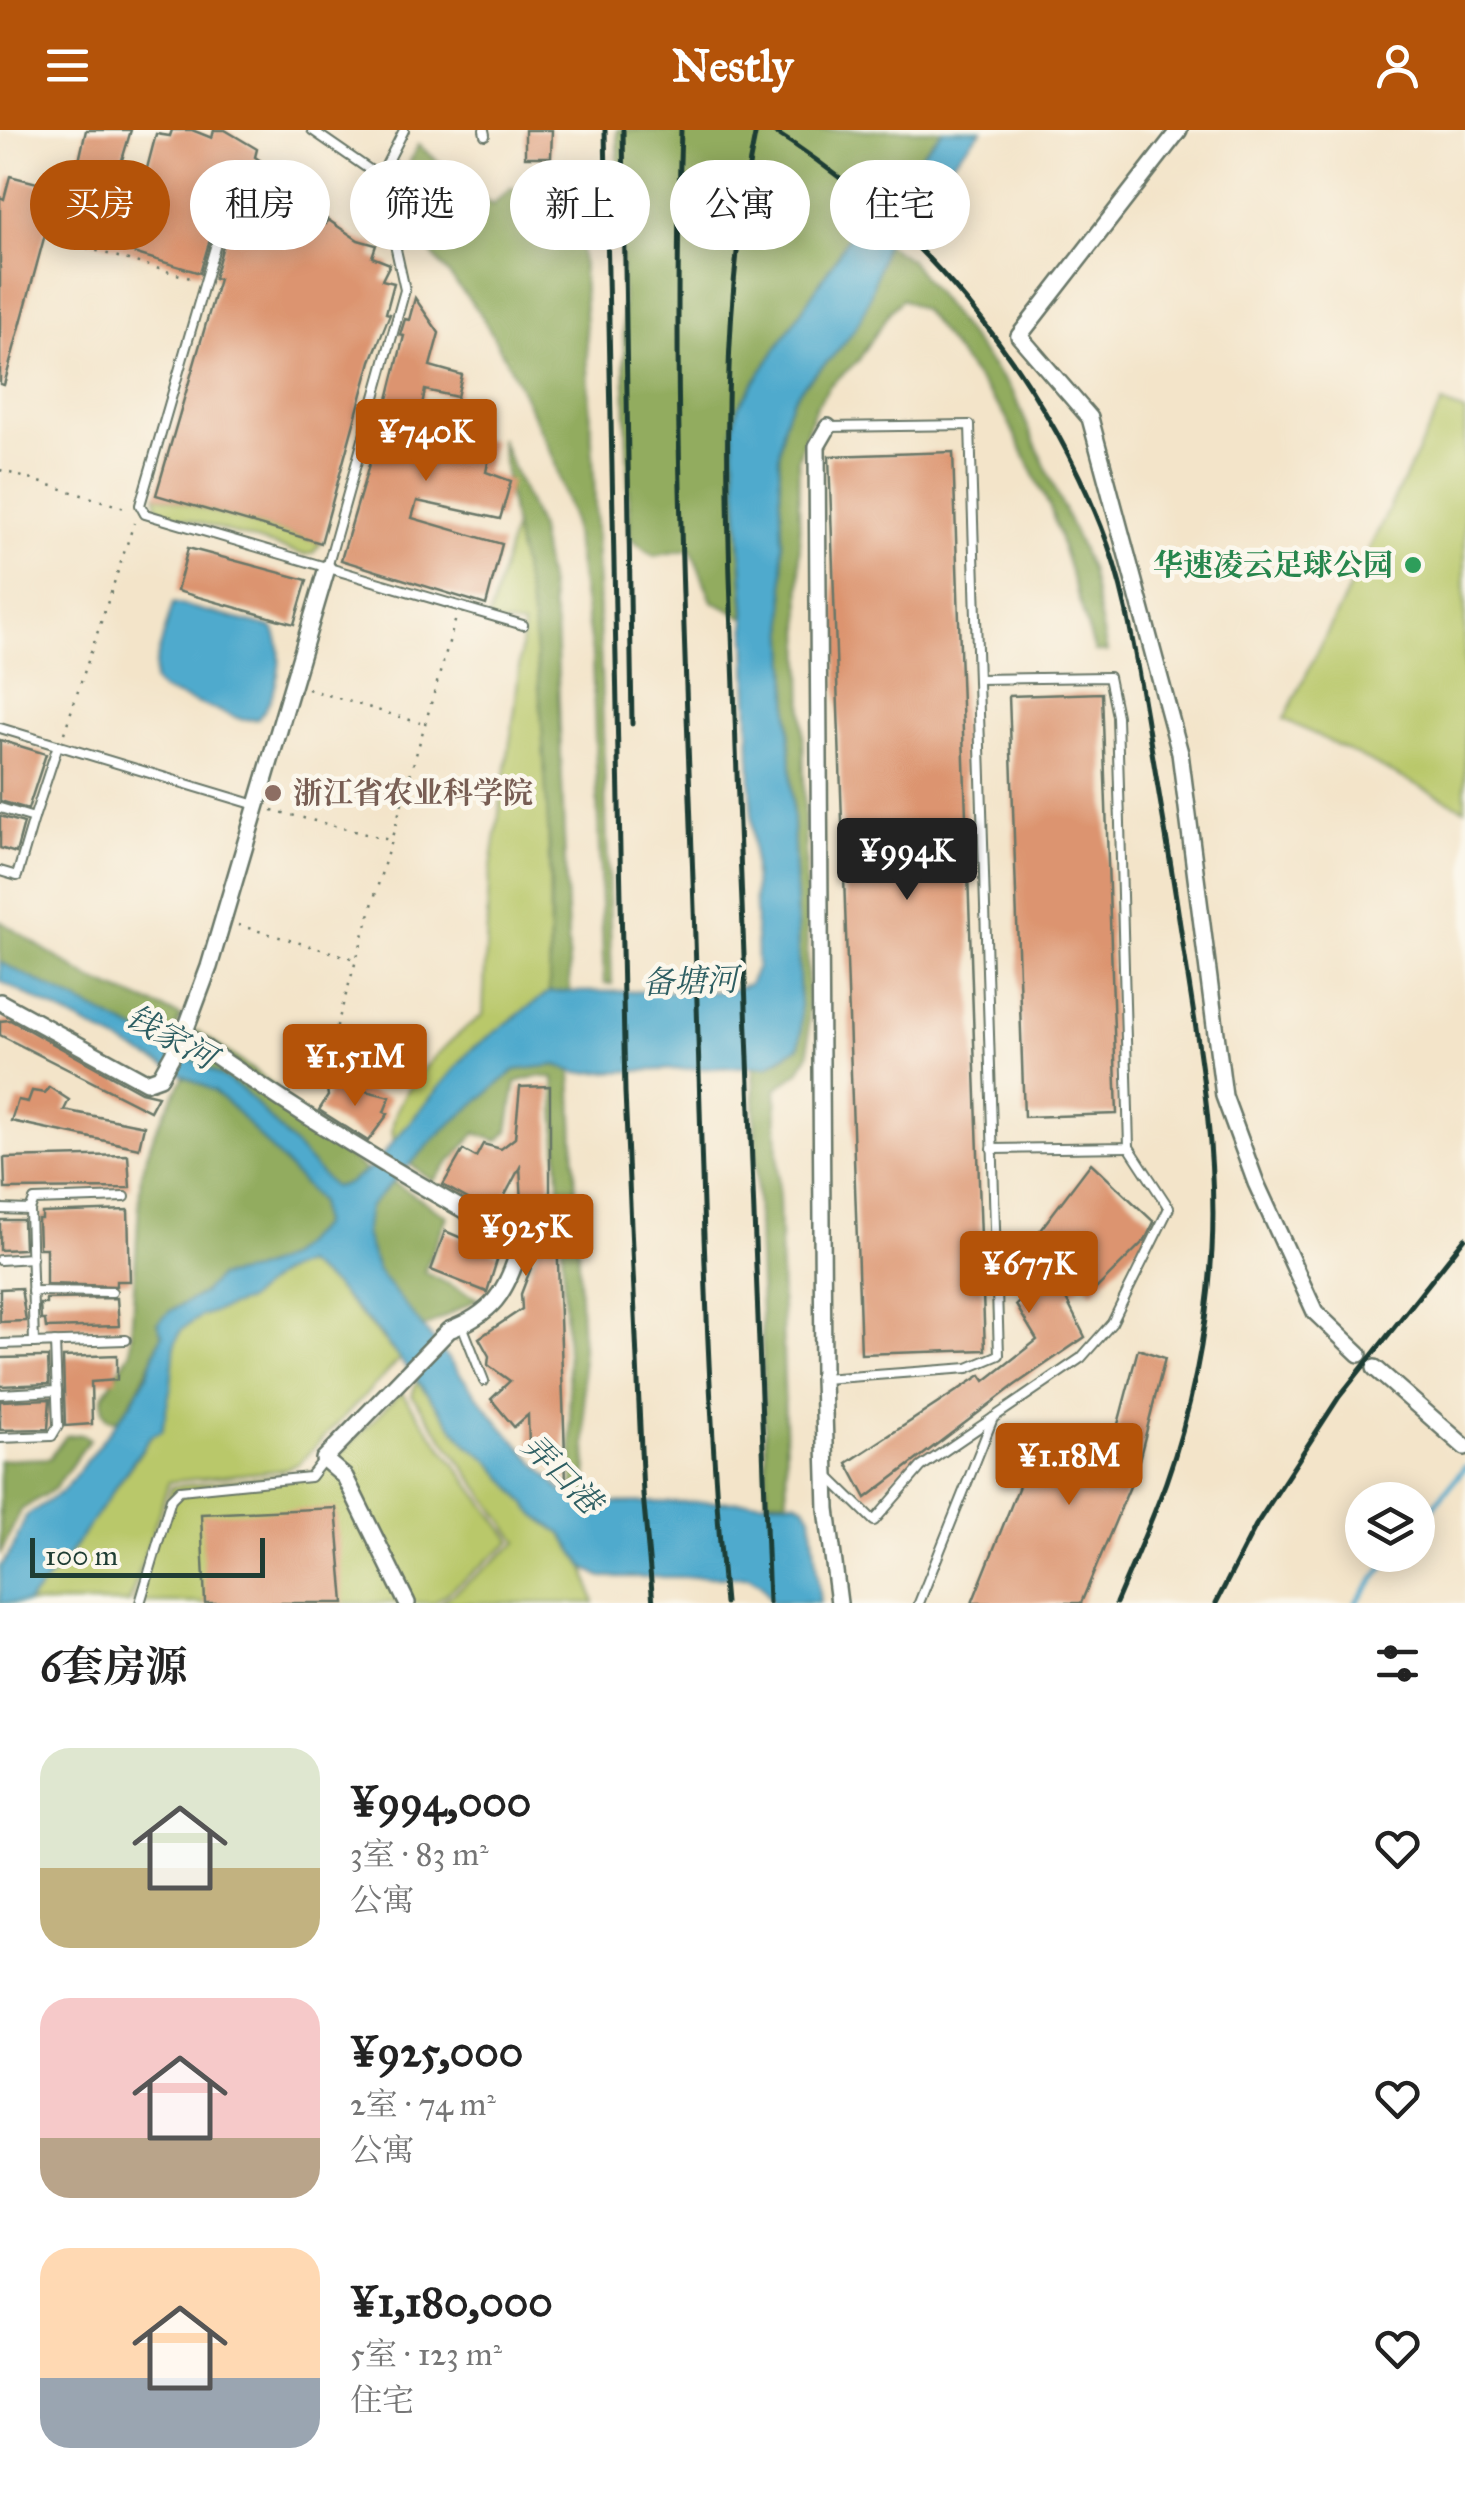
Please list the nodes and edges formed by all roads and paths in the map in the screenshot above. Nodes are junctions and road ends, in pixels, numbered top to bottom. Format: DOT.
graph roads {
  1 [pos="312,130"];
  2 [pos="404,130"];
  3 [pos="1180,130"];
  4 [pos="355,160"];
  5 [pos="389,160"];
  6 [pos="94,250"];
  7 [pos="215,250"];
  8 [pos="397,250"];
  9 [pos="205,282"];
  10 [pos="828,427"];
  11 [pos="0,470"];
  12 [pos="326,568"];
  13 [pos="460,607"];
  14 [pos="523,625"];
  15 [pos="978,679"];
  16 [pos="292,684"];
  17 [pos="423,724"];
  18 [pos="0,728"];
  19 [pos="58,745"];
  20 [pos="256,806"];
  21 [pos="0,808"];
  22 [pos="34,818"];
  23 [pos="389,840"];
  24 [pos="0,871"];
  25 [pos="222,920"];
  26 [pos="355,958"];
  27 [pos="0,1002"];
  28 [pos="184,1034"];
  29 [pos="319,1087"];
  30 [pos="1129,1147"];
  31 [pos="992,1149"];
  32 [pos="125,1197"];
  33 [pos="0,1210"];
  34 [pos="30,1210"];
  35 [pos="32,1258"];
  36 [pos="0,1260"];
  37 [pos="32,1291"];
  38 [pos="112,1292"];
  39 [pos="455,1328"];
  40 [pos="126,1340"];
  41 [pos="55,1342"];
  42 [pos="34,1343"];
  43 [pos="0,1344"];
  44 [pos="1360,1354"];
  45 [pos="1375,1368"];
  46 [pos="823,1379"];
  47 [pos="484,1381"];
  48 [pos="57,1391"];
  49 [pos="0,1394"];
  50 [pos="994,1418"];
  51 [pos="0,1438"];
  52 [pos="1465,1447"];
  53 [pos="324,1459"];
  54 [pos="826,1474"];
  55 [pos="140,1603"];
  56 [pos="406,1603"];
  57 [pos="839,1603"];
  58 [pos="919,1603"];
  1 -- 4 [label="lane"];
  2 -- 5 [label="lane"];
  3 -- 44 [label="street"];
  6 -- 9 [label="path"];
  7 -- 9 [label="lane"];
  8 -- 12 [label="lane"];
  9 -- 12 [label="lane"];
  10 -- 15 [label="lane"];
  10 -- 46 [label="street"];
  11 -- 19 [label="path"];
  12 -- 13 [label="lane"];
  12 -- 16 [label="street"];
  13 -- 14 [label="lane"];
  13 -- 17 [label="path"];
  15 -- 30 [label="lane"];
  15 -- 31 [label="lane"];
  16 -- 17 [label="path"];
  16 -- 20 [label="street"];
  17 -- 23 [label="path"];
  18 -- 19 [label="lane"];
  19 -- 20 [label="lane"];
  19 -- 22 [label="lane"];
  20 -- 23 [label="path"];
  20 -- 25 [label="street"];
  21 -- 22 [label="lane"];
  22 -- 24 [label="lane"];
  23 -- 26 [label="path"];
  25 -- 26 [label="path"];
  25 -- 28 [label="street"];
  26 -- 29 [label="path"];
  27 -- 28 [label="street"];
  28 -- 39 [label="street"];
  30 -- 31 [label="lane"];
  30 -- 50 [label="lane"];
  31 -- 46 [label="lane"];
  32 -- 34 [label="lane"];
  33 -- 34 [label="lane"];
  34 -- 35 [label="lane"];
  35 -- 36 [label="lane"];
  35 -- 37 [label="lane"];
  37 -- 38 [label="lane"];
  37 -- 42 [label="lane"];
  39 -- 47 [label="lane"];
  39 -- 53 [label="street"];
  40 -- 41 [label="lane"];
  41 -- 42 [label="lane"];
  41 -- 48 [label="lane"];
  42 -- 43 [label="lane"];
  45 -- 52 [label="street"];
  46 -- 54 [label="street"];
  48 -- 49 [label="lane"];
  48 -- 51 [label="lane"];
  50 -- 54 [label="lane"];
  50 -- 58 [label="lane"];
  53 -- 55 [label="lane"];
  53 -- 56 [label="street"];
  54 -- 57 [label="street"];
}
